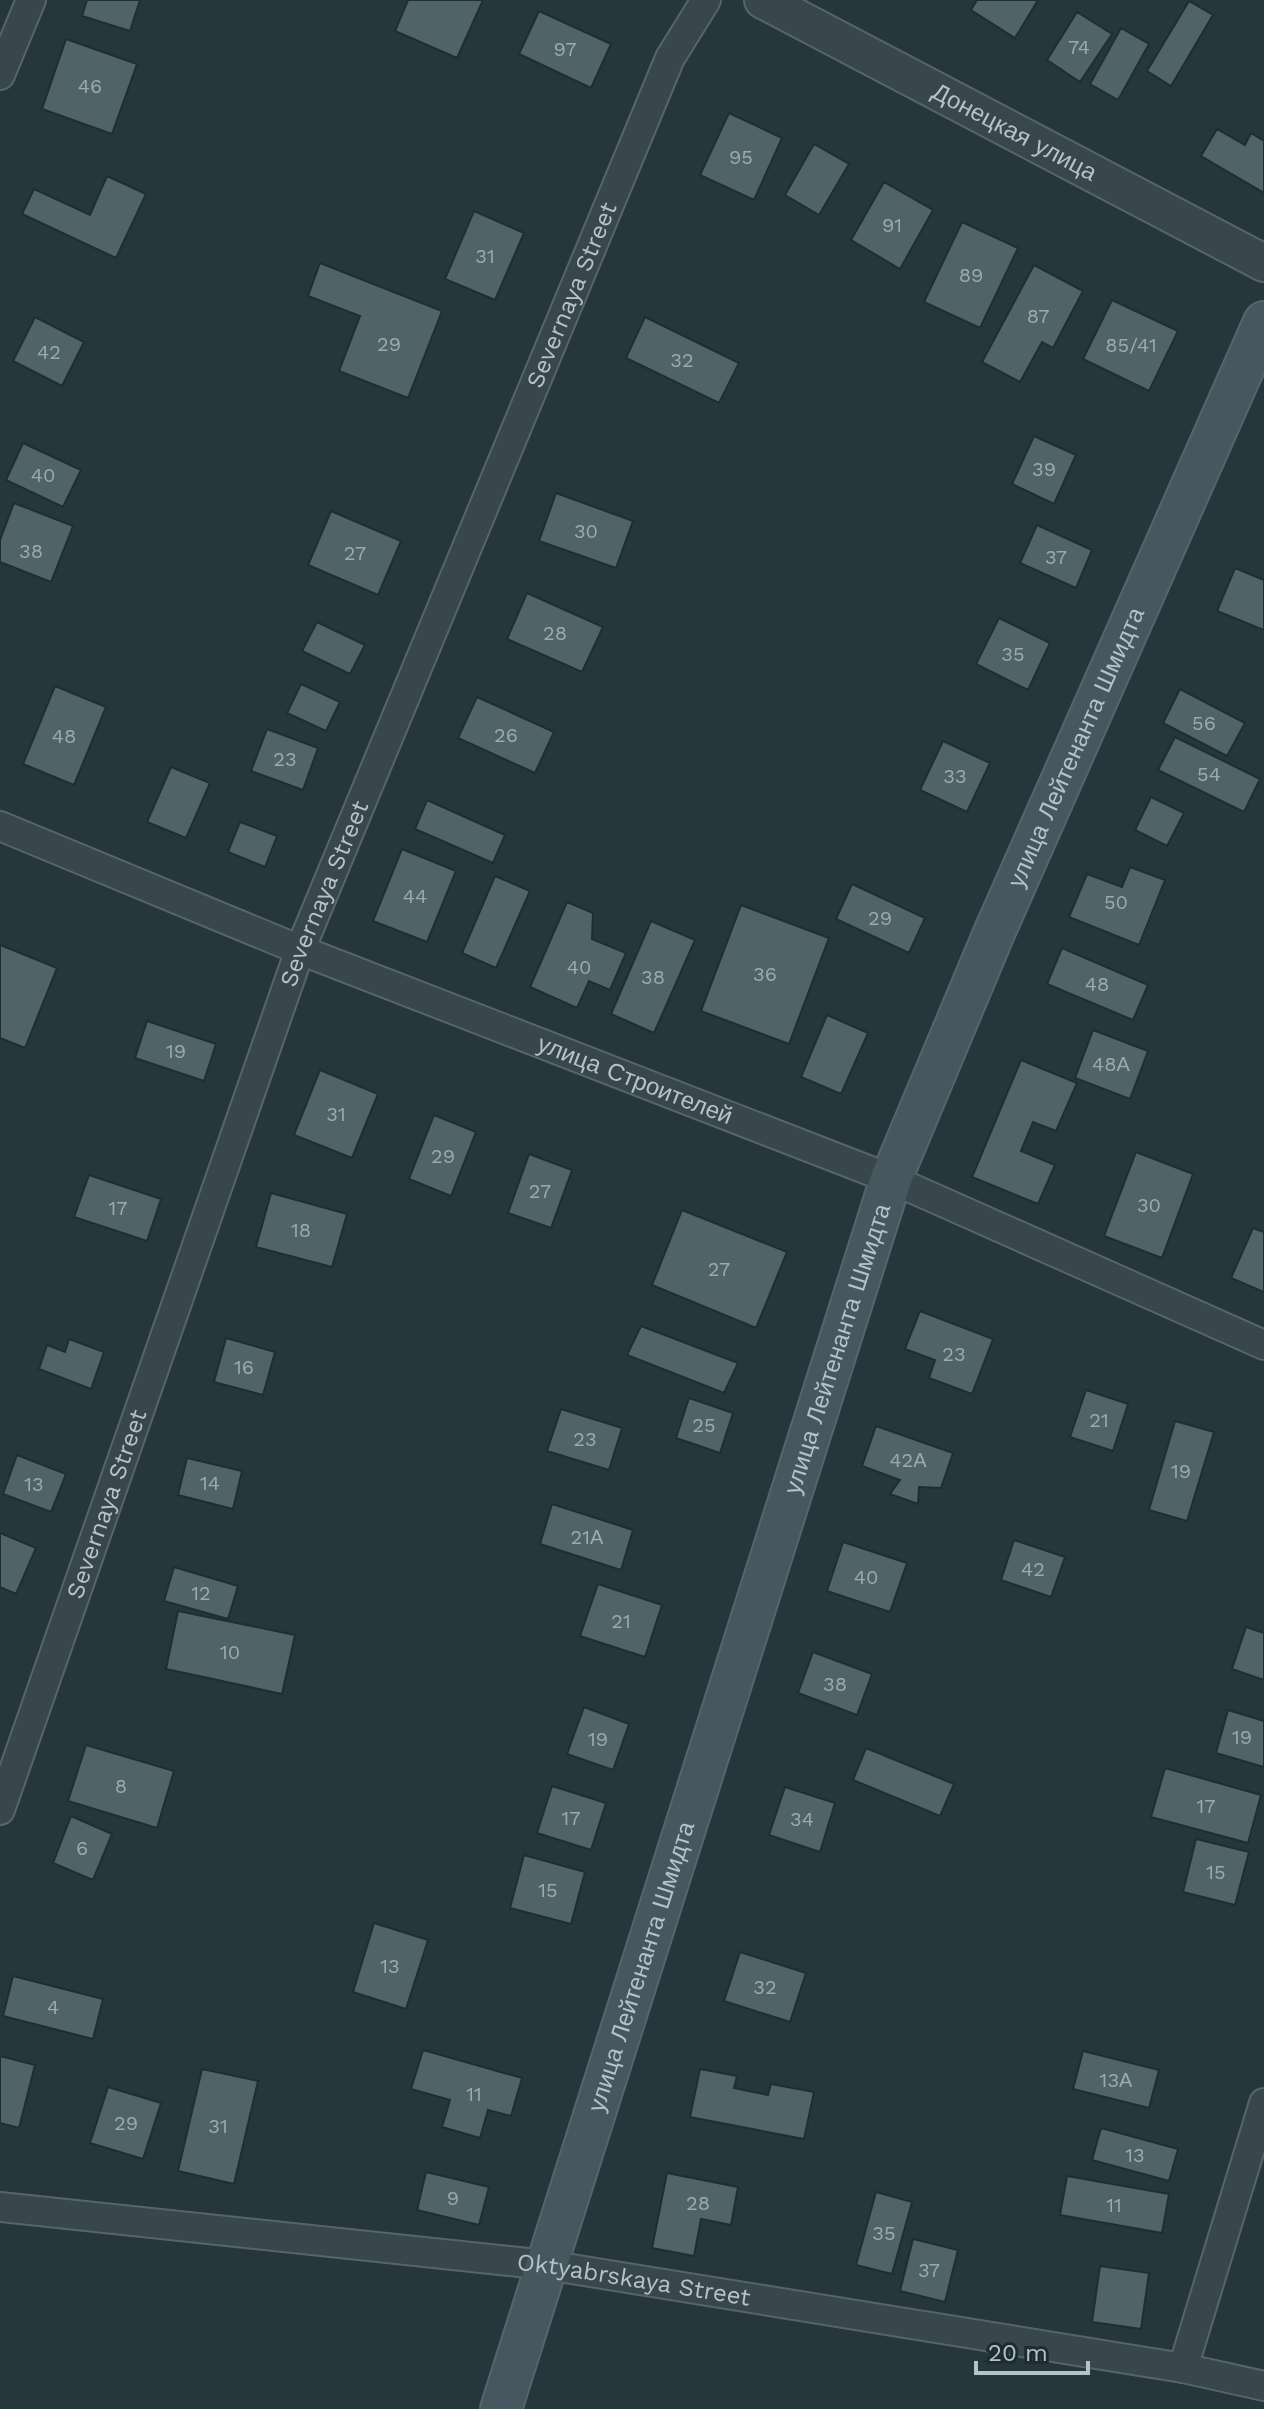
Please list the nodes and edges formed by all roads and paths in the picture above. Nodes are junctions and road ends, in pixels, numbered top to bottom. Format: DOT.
graph roads {
  1 [pos="31,0"];
  2 [pos="706,0"];
  3 [pos="763,0"];
  4 [pos="0,75"];
  5 [pos="1264,263"];
  6 [pos="1264,322"];
  7 [pos="0,826"];
  8 [pos="300,950"];
  9 [pos="891,1179"];
  10 [pos="1264,1345"];
  11 [pos="0,1810"];
  12 [pos="1264,2103"];
  13 [pos="0,2207"];
  14 [pos="547,2265"];
  15 [pos="1183,2368"];
  16 [pos="1264,2386"];
  17 [pos="501,2409"];
  1 -- 4 [label="street"];
  2 -- 8 [label="street, Severnaya Street"];
  3 -- 5 [label="street, Донецкая улица"];
  6 -- 9 [label="main road, улица Лейтенанта Шмидта"];
  7 -- 8 [label="street, улица Строителей"];
  8 -- 9 [label="street, улица Строителей"];
  8 -- 11 [label="street, Severnaya Street"];
  9 -- 10 [label="street, улица Строителей"];
  9 -- 14 [label="main road, улица Лейтенанта Шмидта"];
  12 -- 15 [label="street"];
  13 -- 14 [label="street, Oktyabrskaya Street"];
  14 -- 15 [label="street, Oktyabrskaya Street"];
  14 -- 17 [label="main road, улица Лейтенанта Шмидта"];
  15 -- 16 [label="street, Oktyabrskaya Street"];
}
